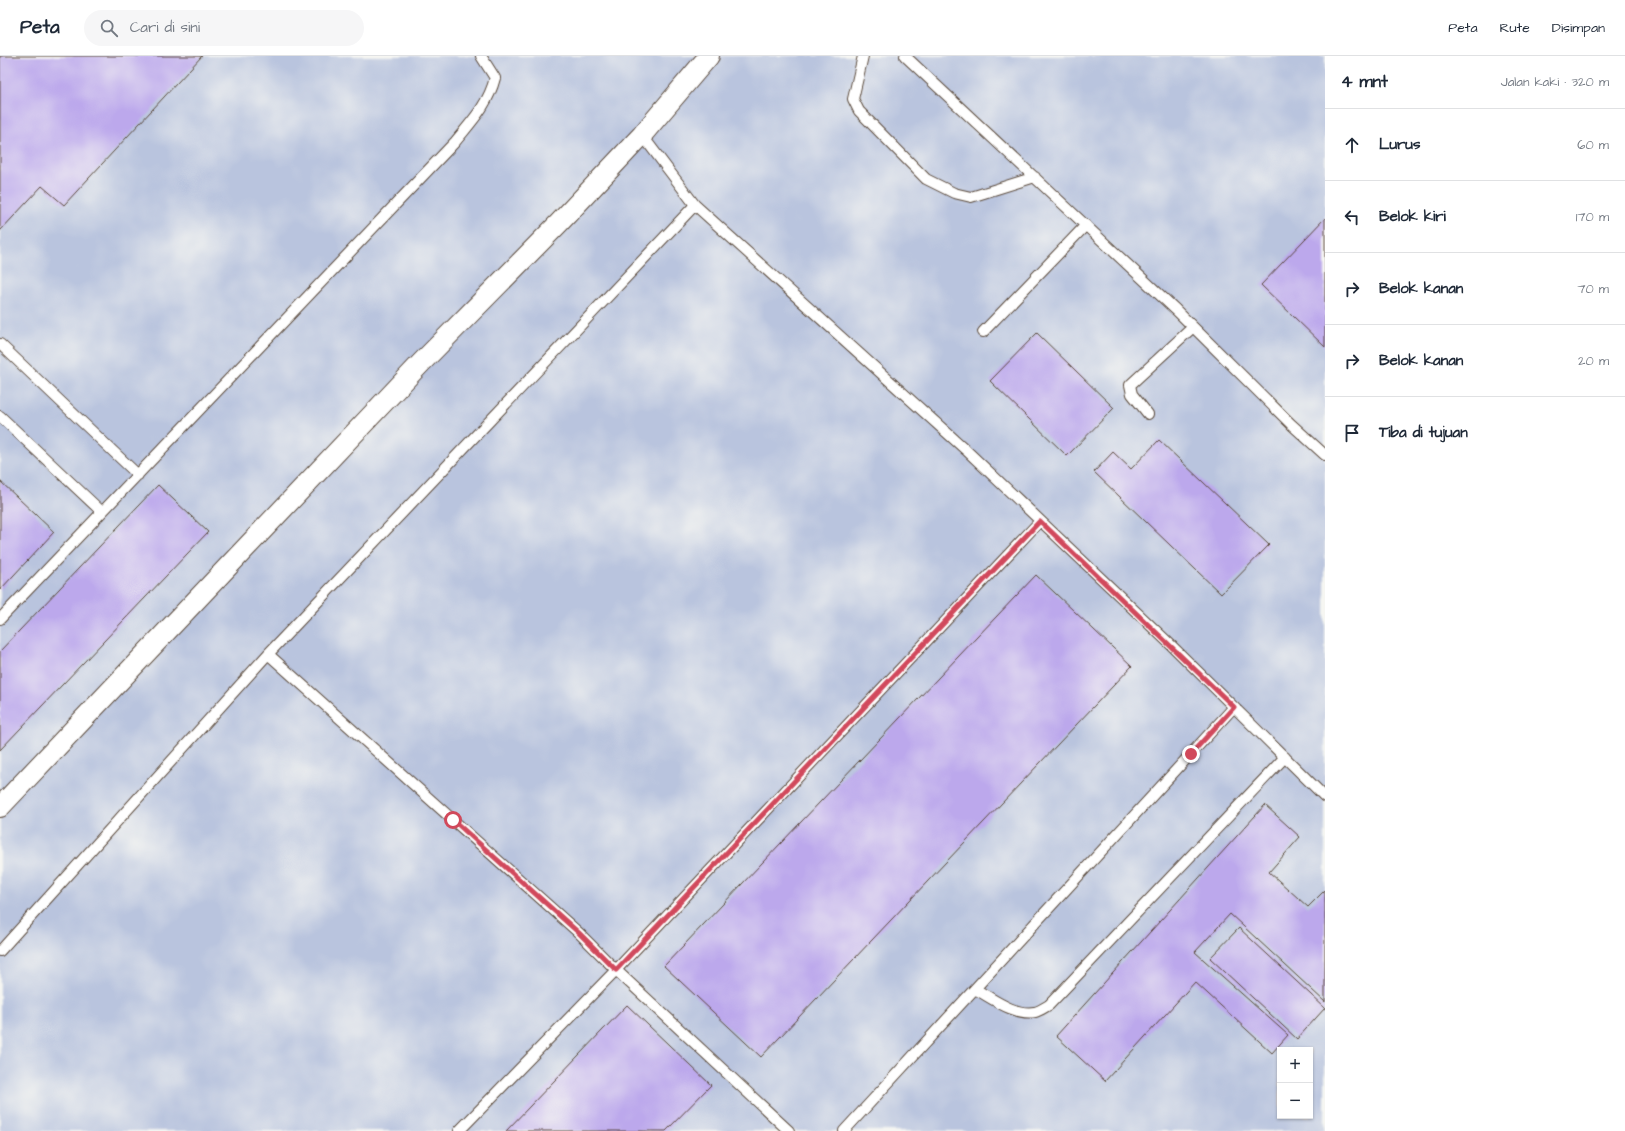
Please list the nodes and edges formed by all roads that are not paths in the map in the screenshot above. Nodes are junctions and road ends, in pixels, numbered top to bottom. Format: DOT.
graph roads {
  1 [pos="481,56"];
  2 [pos="709,56"];
  3 [pos="863,56"];
  4 [pos="906,56"];
  5 [pos="642,135"];
  6 [pos="1035,177"];
  7 [pos="695,206"];
  8 [pos="1086,225"];
  9 [pos="1193,327"];
  10 [pos="983,332"];
  11 [pos="0,344"];
  12 [pos="1148,414"];
  13 [pos="0,416"];
  14 [pos="1325,455"];
  15 [pos="138,475"];
  16 [pos="102,512"];
  17 [pos="1040,521"];
  18 [pos="0,619"];
  19 [pos="268,654"];
  20 [pos="1234,707"];
  21 [pos="1285,757"];
  22 [pos="1325,797"];
  23 [pos="0,807"];
  24 [pos="0,951"];
  25 [pos="616,970"];
  26 [pos="975,989"];
  27 [pos="459,1131"];
  28 [pos="789,1131"];
  29 [pos="844,1131"];
  1 -- 15 [label="lane"];
  2 -- 5 [label="street"];
  3 -- 6 [label="lane"];
  4 -- 6 [label="lane"];
  5 -- 7 [label="lane"];
  5 -- 23 [label="street"];
  6 -- 8 [label="lane"];
  7 -- 17 [label="lane"];
  7 -- 19 [label="lane"];
  8 -- 9 [label="lane"];
  8 -- 10 [label="lane"];
  9 -- 12 [label="lane"];
  9 -- 14 [label="lane"];
  11 -- 15 [label="lane"];
  13 -- 16 [label="lane"];
  15 -- 16 [label="lane"];
  16 -- 18 [label="lane"];
  17 -- 20 [label="lane"];
  17 -- 25 [label="lane"];
  19 -- 24 [label="lane"];
  19 -- 25 [label="lane"];
  20 -- 21 [label="lane"];
  20 -- 26 [label="lane"];
  21 -- 22 [label="lane"];
  21 -- 26 [label="lane"];
  25 -- 27 [label="lane"];
  25 -- 28 [label="lane"];
  26 -- 29 [label="lane"];
}
